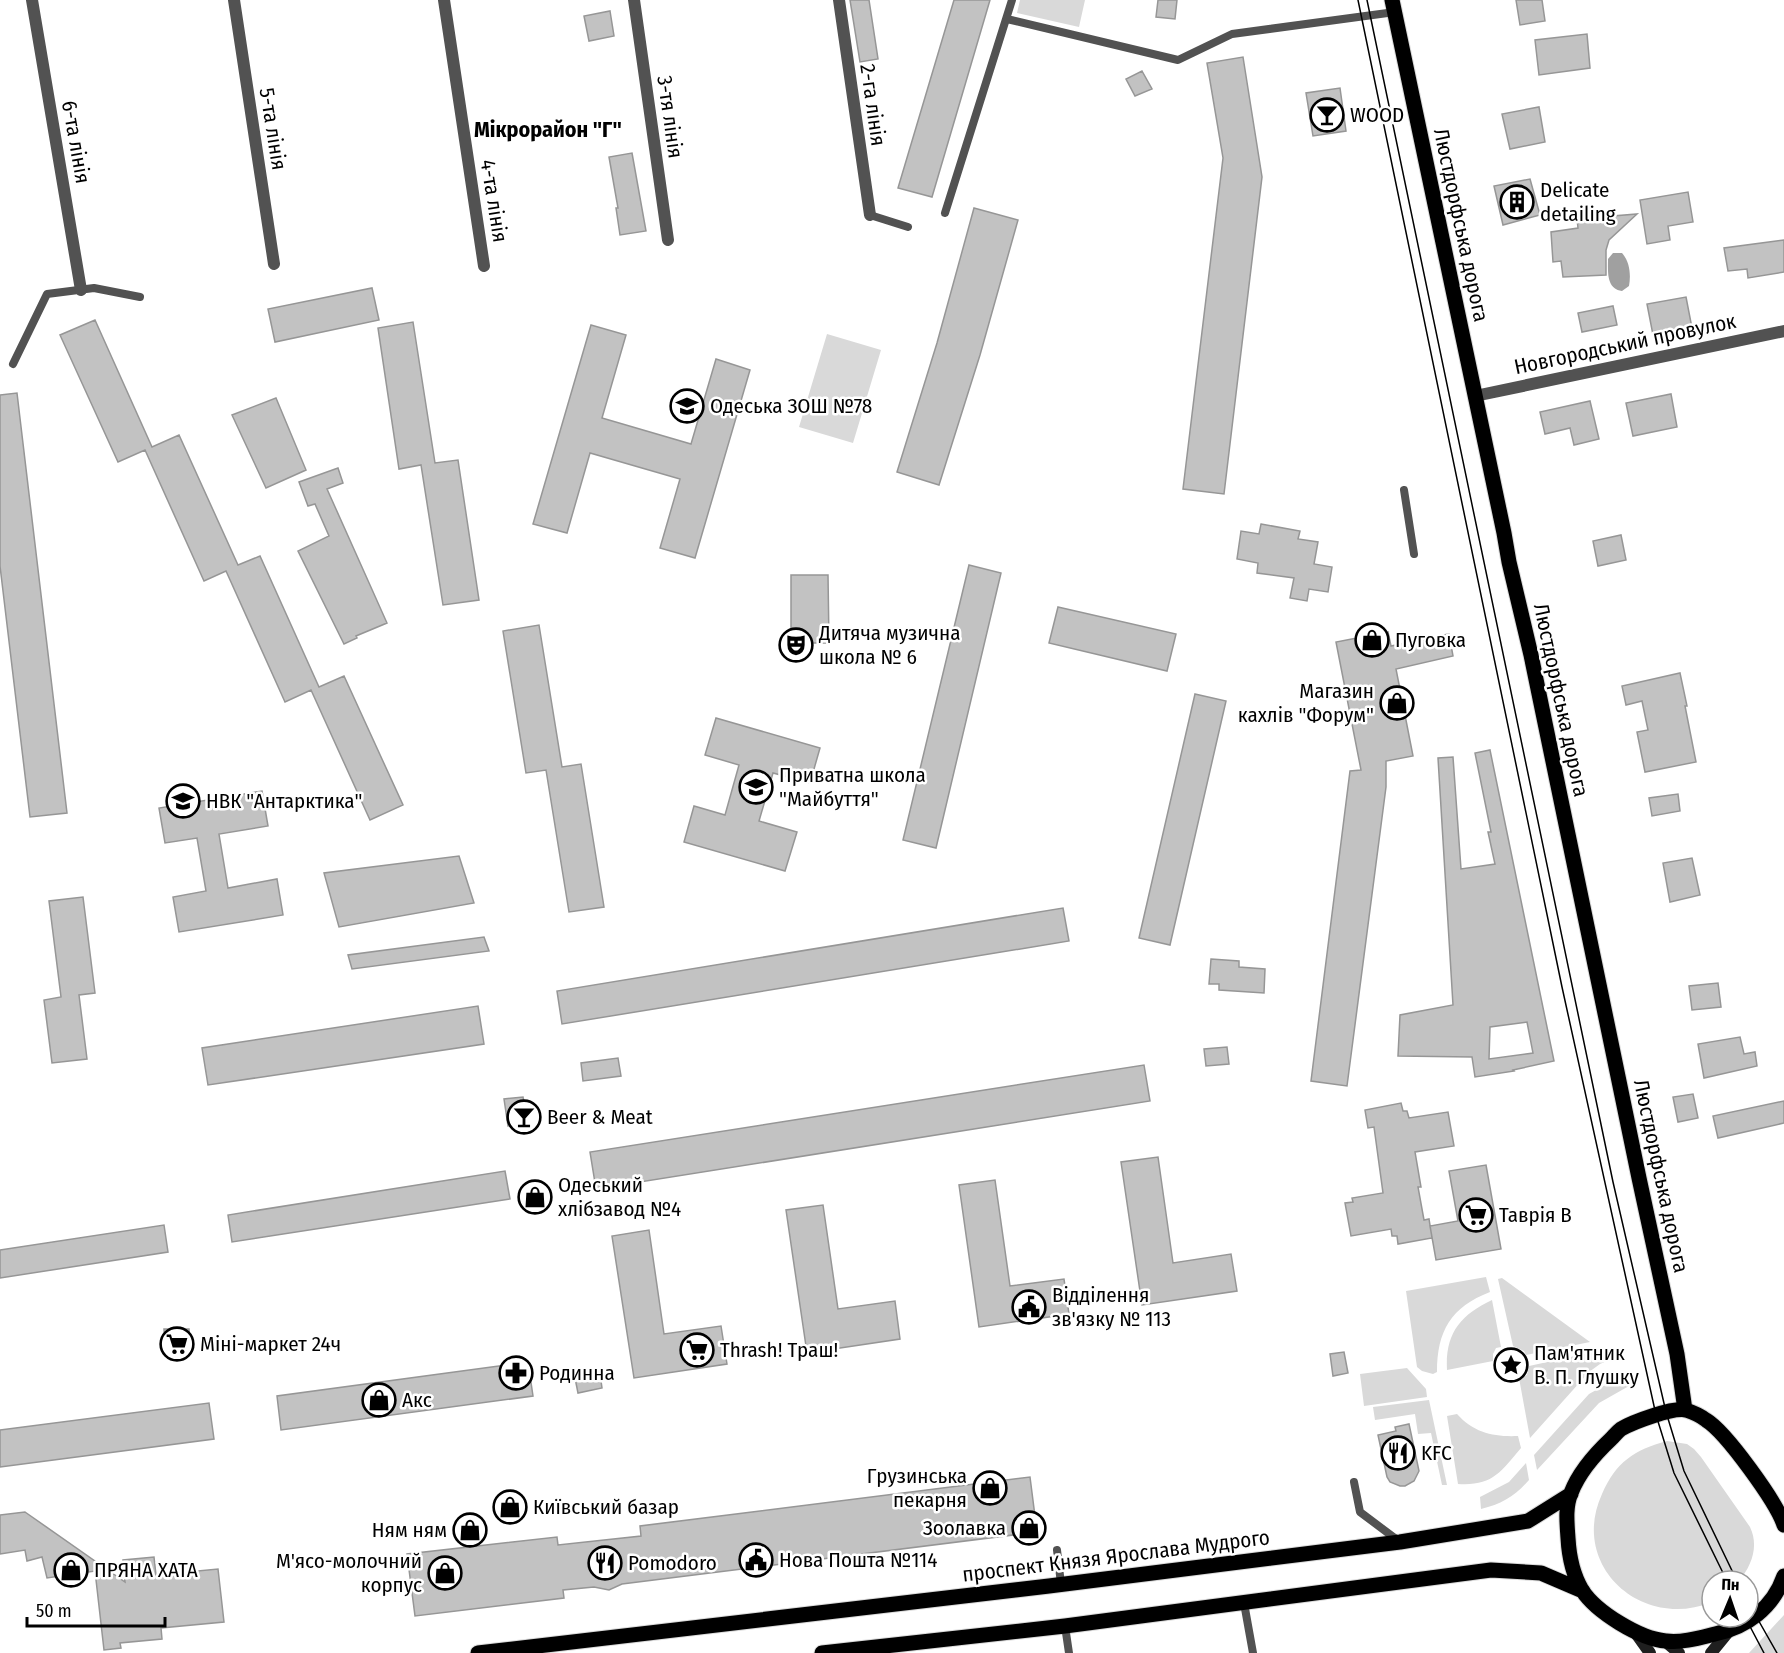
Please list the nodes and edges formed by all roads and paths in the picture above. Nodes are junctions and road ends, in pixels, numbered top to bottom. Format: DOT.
graph roads {
  1 [pos="32,0"];
  2 [pos="234,0"];
  3 [pos="444,0"];
  4 [pos="634,0"];
  5 [pos="839,0"];
  6 [pos="1012,0"];
  7 [pos="1393,6"];
  8 [pos="1007,19"];
  9 [pos="945,213"];
  10 [pos="870,215"];
  11 [pos="908,227"];
  12 [pos="668,240"];
  13 [pos="273,264"];
  14 [pos="484,266"];
  15 [pos="81,290"];
  16 [pos="140,297"];
  17 [pos="1784,331"];
  18 [pos="13,364"];
  19 [pos="1475,396"];
  20 [pos="1404,490"];
  21 [pos="1414,554"];
  22 [pos="1685,1410"];
  23 [pos="1354,1482"];
  24 [pos="1570,1494"];
  25 [pos="1784,1523"];
  26 [pos="1400,1542"];
  27 [pos="1058,1550"];
  28 [pos="1784,1576"];
  29 [pos="1061,1584"];
  30 [pos="1582,1591"];
  31 [pos="1244,1603"];
  32 [pos="1065,1626"];
  33 [pos="1729,1631"];
  34 [pos="1635,1632"];
  35 [pos="1666,1642"];
  36 [pos="478,1653"];
  37 [pos="822,1653"];
  38 [pos="1069,1653"];
  39 [pos="1253,1653"];
  40 [pos="1650,1653"];
  41 [pos="1679,1653"];
  42 [pos="1711,1653"];
  1 -- 15 [label="street, 6-та лінія"];
  2 -- 13 [label="street, 5-та лінія"];
  3 -- 14 [label="street, 4-та лінія"];
  4 -- 12 [label="street, 3-тя лінія"];
  5 -- 10 [label="street, 2-га лінія"];
  6 -- 8 [label="lane"];
  7 -- 8 [label="lane"];
  7 -- 19 [label="main road, Люстдорфська дорога"];
  8 -- 9 [label="lane"];
  10 -- 11 [label="lane"];
  15 -- 16 [label="lane"];
  15 -- 18 [label="lane"];
  17 -- 19 [label="street, Новгородський провулок"];
  19 -- 22 [label="main road, Люстдорфська дорога"];
  20 -- 21 [label="lane"];
  22 -- 24 [label="main road"];
  22 -- 25 [label="main road"];
  23 -- 26 [label="lane"];
  24 -- 26 [label="main road, проспект Князя Ярослава Мудрого"];
  24 -- 30 [label="main road"];
  26 -- 29 [label="main road, проспект Князя Ярослава Мудрого"];
  27 -- 29 [label="lane"];
  28 -- 33 [label="main road"];
  29 -- 36 [label="main road, проспект Князя Ярослава Мудрого"];
  30 -- 31 [label="main road"];
  30 -- 34 [label="main road"];
  31 -- 32 [label="main road"];
  31 -- 39 [label="lane"];
  32 -- 37 [label="main road"];
  32 -- 38 [label="lane"];
  33 -- 35 [label="main road"];
  33 -- 42 [label="main road"];
  34 -- 35 [label="main road"];
  34 -- 40 [label="main road"];
  35 -- 41 [label="main road"];
}
